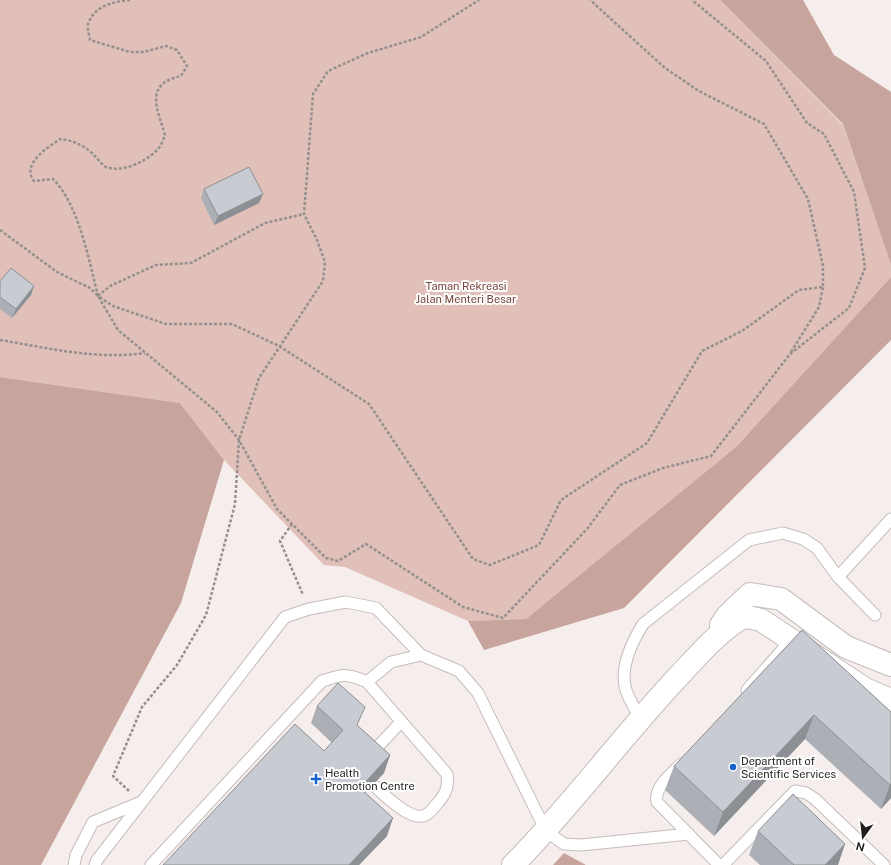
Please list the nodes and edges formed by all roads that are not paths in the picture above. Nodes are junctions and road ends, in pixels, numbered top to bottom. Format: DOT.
graph roads {
  1 [pos="891,519"];
  2 [pos="838,577"];
  3 [pos="875,615"];
  4 [pos="791,640"];
  5 [pos="708,645"];
  6 [pos="421,655"];
  7 [pos="891,665"];
  8 [pos="367,682"];
  9 [pos="740,698"];
  10 [pos="891,700"];
  11 [pos="640,718"];
  12 [pos="401,722"];
  13 [pos="688,755"];
  14 [pos="367,758"];
  15 [pos="373,785"];
  16 [pos="141,802"];
  17 [pos="546,831"];
  18 [pos="689,834"];
  19 [pos="74,865"];
  20 [pos="95,865"];
  21 [pos="151,865"];
  22 [pos="514,865"];
  23 [pos="718,865"];
  24 [pos="723,865"];
  25 [pos="884,865"];
  1 -- 2 [label="lane"];
  2 -- 3 [label="lane"];
  2 -- 11 [label="lane"];
  4 -- 5 [label="street"];
  4 -- 9 [label="lane"];
  4 -- 10 [label="street"];
  5 -- 7 [label="street"];
  5 -- 11 [label="street"];
  6 -- 8 [label="lane"];
  6 -- 16 [label="lane"];
  6 -- 17 [label="lane"];
  8 -- 12 [label="lane"];
  8 -- 21 [label="lane"];
  11 -- 17 [label="street"];
  12 -- 14 [label="lane"];
  12 -- 15 [label="lane"];
  13 -- 18 [label="lane"];
  16 -- 19 [label="lane"];
  16 -- 20 [label="lane"];
  17 -- 18 [label="lane"];
  17 -- 22 [label="street"];
  18 -- 23 [label="lane"];
  24 -- 25 [label="lane"];
}
